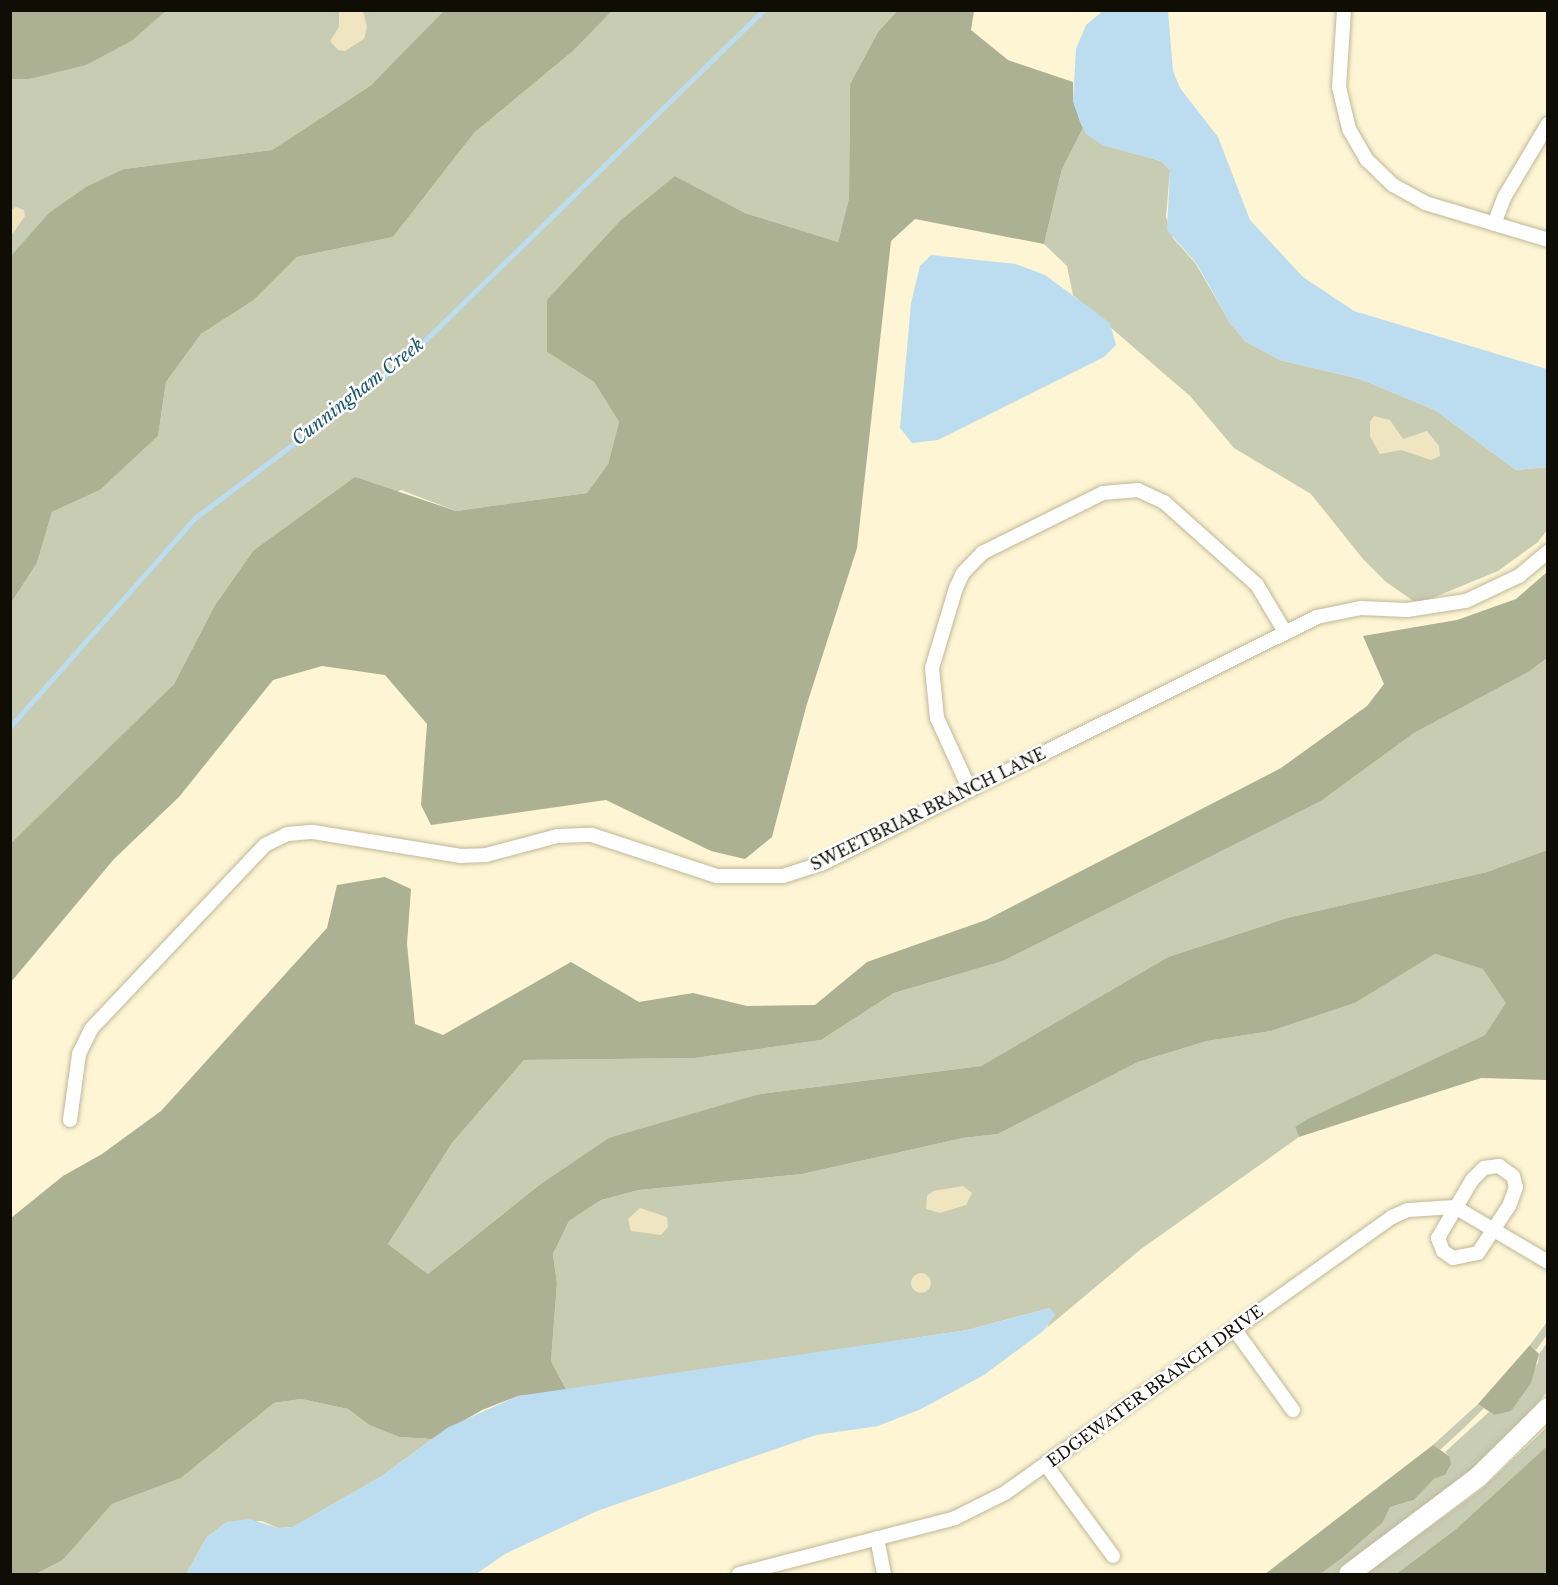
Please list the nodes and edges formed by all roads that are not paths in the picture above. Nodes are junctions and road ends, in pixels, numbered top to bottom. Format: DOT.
graph roads {
  1 [pos="1344,10"];
  2 [pos="1548,124"];
  3 [pos="1494,224"];
  4 [pos="1548,240"];
  5 [pos="1548,552"];
  6 [pos="1285,632"];
  7 [pos="970,790"];
  8 [pos="70,1120"];
  9 [pos="1455,1208"];
  10 [pos="1495,1229"];
  11 [pos="1548,1262"];
  12 [pos="1234,1330"];
  13 [pos="1548,1408"];
  14 [pos="1293,1410"];
  15 [pos="1046,1465"];
  16 [pos="877,1538"];
  17 [pos="1113,1556"];
  18 [pos="739,1575"];
  19 [pos="884,1575"];
  20 [pos="1349,1575"];
  1 -- 3 [label="street"];
  2 -- 3 [label="street"];
  3 -- 4 [label="street"];
  5 -- 6 [label="street, SWEETBRIAR BRANCH LANE"];
  6 -- 7 [label="street, SWEETBRIAR BRANCH LANE"];
  6 -- 7 [label="street"];
  7 -- 8 [label="street, SWEETBRIAR BRANCH LANE"];
  9 -- 10 [label="street, EDGEWATER BRANCH DRIVE"];
  9 -- 10 [label="street"];
  9 -- 10 [label="street"];
  9 -- 12 [label="street, EDGEWATER BRANCH DRIVE"];
  10 -- 11 [label="street, EDGEWATER BRANCH DRIVE"];
  12 -- 14 [label="street"];
  12 -- 15 [label="street, EDGEWATER BRANCH DRIVE"];
  13 -- 20 [label="street"];
  15 -- 16 [label="street, EDGEWATER BRANCH DRIVE"];
  15 -- 17 [label="street"];
  16 -- 18 [label="street, EDGEWATER BRANCH DRIVE"];
  16 -- 19 [label="street"];
}
